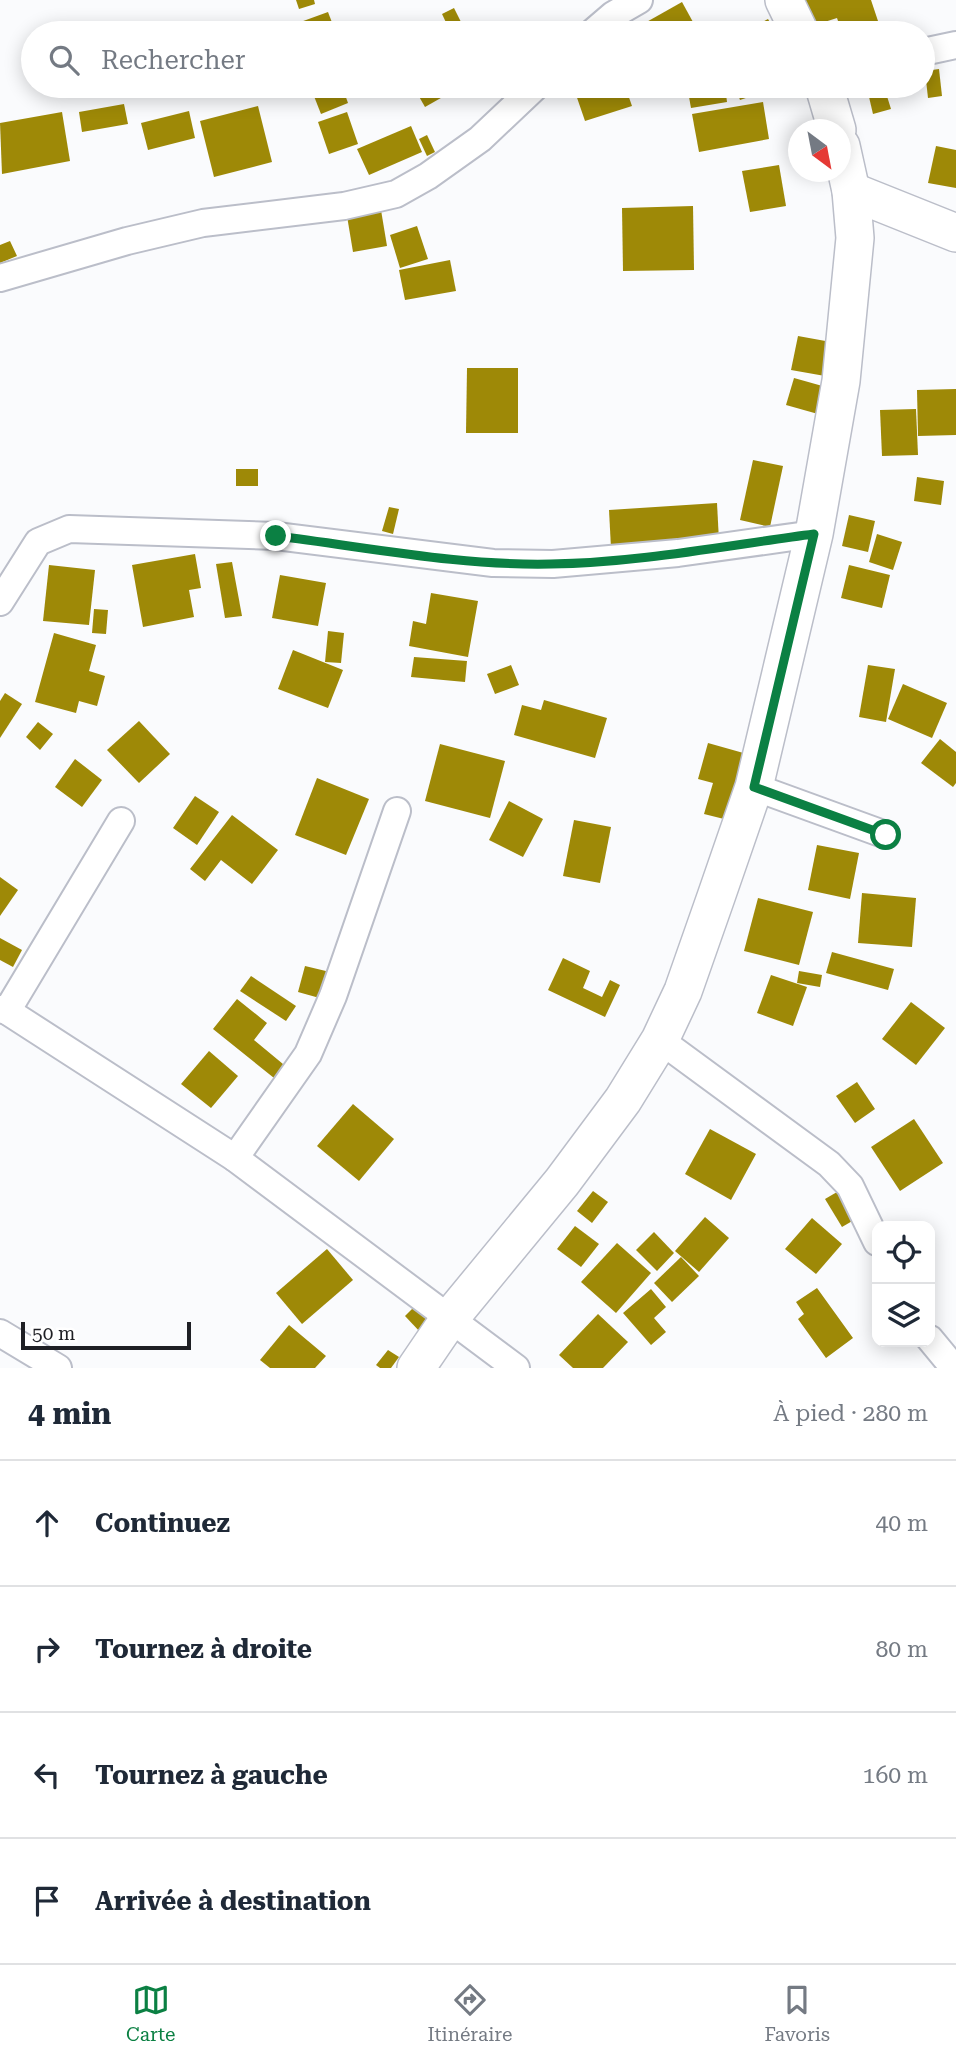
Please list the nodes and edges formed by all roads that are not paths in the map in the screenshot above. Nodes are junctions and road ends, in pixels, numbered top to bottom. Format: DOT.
graph roads {
  1 [pos="639,0"];
  2 [pos="784,0"];
  3 [pos="606,21"];
  4 [pos="794,21"];
  5 [pos="956,46"];
  6 [pos="935,50"];
  7 [pos="523,98"];
  8 [pos="828,98"];
  9 [pos="834,119"];
  10 [pos="848,182"];
  11 [pos="850,191"];
  12 [pos="956,233"];
  13 [pos="0,278"];
  14 [pos="814,534"];
  15 [pos="0,602"];
  16 [pos="754,787"];
  17 [pos="397,811"];
  18 [pos="121,821"];
  19 [pos="886,835"];
  20 [pos="4,1010"];
  21 [pos="660,1040"];
  22 [pos="235,1158"];
  23 [pos="872,1232"];
  24 [pos="450,1318"];
  25 [pos="0,1332"];
  26 [pos="935,1345"];
  27 [pos="58,1368"];
  28 [pos="416,1368"];
  29 [pos="516,1368"];
  30 [pos="954,1368"];
  1 -- 3 [label="street"];
  2 -- 4 [label="street"];
  5 -- 6 [label="street"];
  7 -- 13 [label="street"];
  8 -- 9 [label="street"];
  10 -- 11 [label="street"];
  11 -- 12 [label="street"];
  11 -- 14 [label="street"];
  14 -- 15 [label="street"];
  14 -- 16 [label="street"];
  16 -- 19 [label="street"];
  16 -- 21 [label="street"];
  17 -- 22 [label="street"];
  18 -- 20 [label="street"];
  20 -- 22 [label="street"];
  21 -- 23 [label="street"];
  21 -- 24 [label="street"];
  22 -- 24 [label="street"];
  24 -- 28 [label="street"];
  24 -- 29 [label="street"];
  25 -- 27 [label="street"];
  26 -- 30 [label="street"];
}
